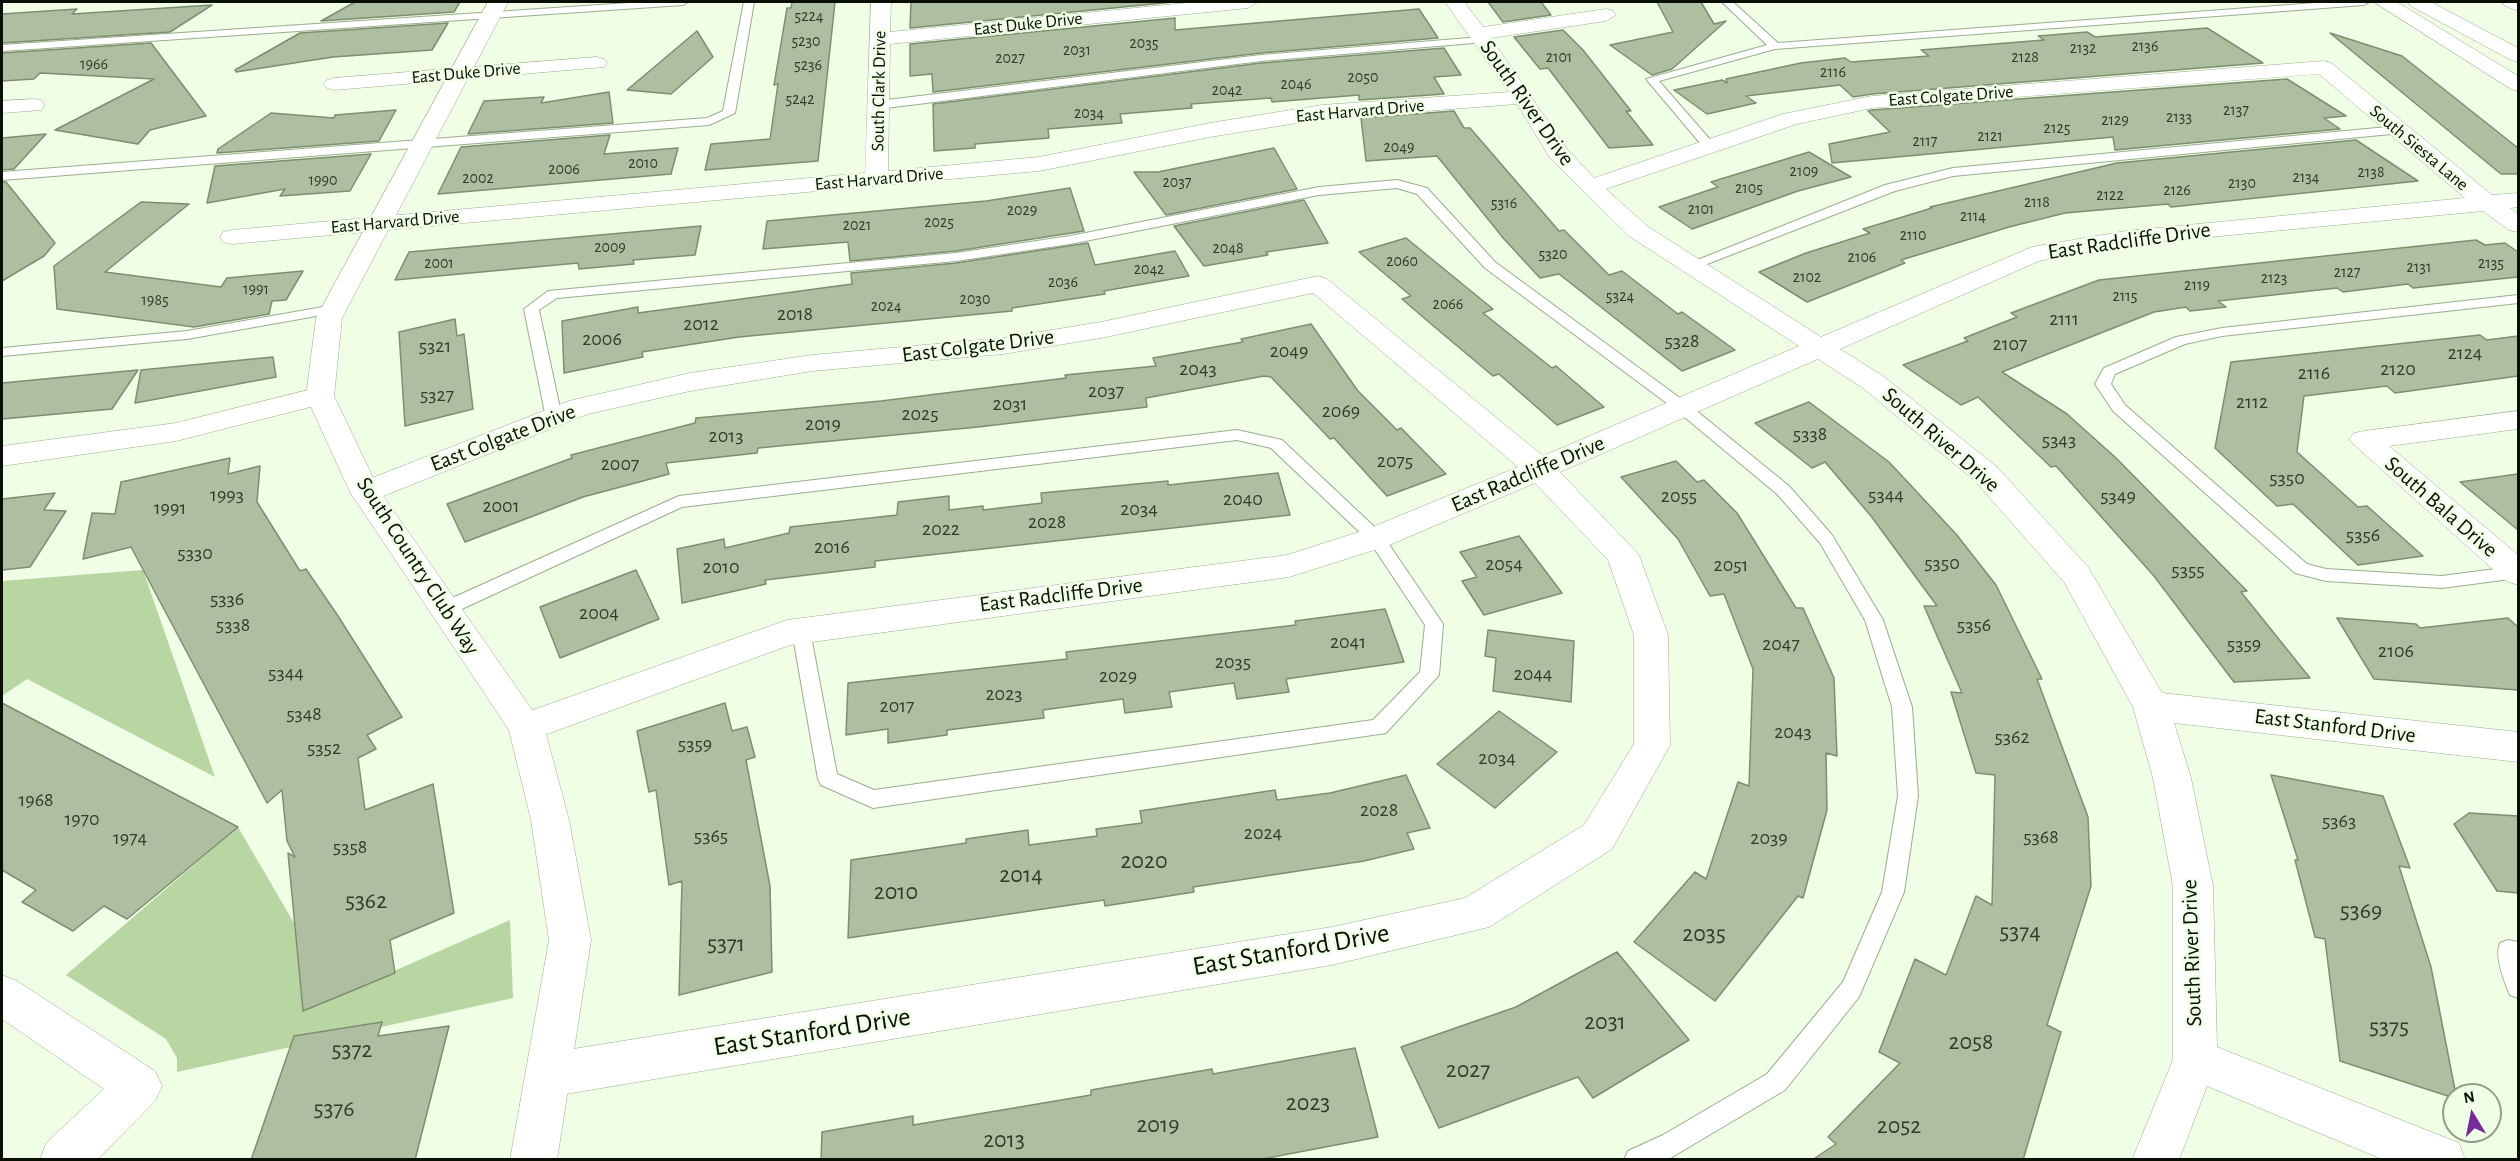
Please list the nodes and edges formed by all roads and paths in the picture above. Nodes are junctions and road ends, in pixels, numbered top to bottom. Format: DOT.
graph roads {
  1 [pos="683,2"];
  2 [pos="749,2"];
  3 [pos="881,2"];
  4 [pos="1248,2"];
  5 [pos="1455,2"];
  6 [pos="1727,2"];
  7 [pos="2364,2"];
  8 [pos="2384,2"];
  9 [pos="2418,2"];
  10 [pos="2512,2"];
  11 [pos="2518,5"];
  12 [pos="494,8"];
  13 [pos="1606,15"];
  14 [pos="1479,37"];
  15 [pos="880,39"];
  16 [pos="1775,46"];
  17 [pos="2,48"];
  18 [pos="2518,56"];
  19 [pos="597,63"];
  20 [pos="2324,67"];
  21 [pos="460,73"];
  22 [pos="334,84"];
  23 [pos="2518,85"];
  24 [pos="1523,97"];
  25 [pos="33,105"];
  26 [pos="878,105"];
  27 [pos="2,107"];
  28 [pos="2398,130"];
  29 [pos="421,143"];
  30 [pos="1709,146"];
  31 [pos="2,176"];
  32 [pos="876,180"];
  33 [pos="1590,187"];
  34 [pos="2518,200"];
  35 [pos="2486,203"];
  36 [pos="377,224"];
  37 [pos="2518,225"];
  38 [pos="232,237"];
  39 [pos="1692,265"];
  40 [pos="2518,300"];
  41 [pos="333,309"];
  42 [pos="1820,346"];
  43 [pos="2,352"];
  44 [pos="320,396"];
  45 [pos="1682,407"];
  46 [pos="554,418"];
  47 [pos="2518,420"];
  48 [pos="2,456"];
  49 [pos="1540,470"];
  50 [pos="365,492"];
  51 [pos="1376,537"];
  52 [pos="2518,572"];
  53 [pos="445,609"];
  54 [pos="801,631"];
  55 [pos="2151,706"];
  56 [pos="526,727"];
  57 [pos="2518,747"];
  58 [pos="2518,952"];
  59 [pos="2518,987"];
  60 [pos="2,995"];
  61 [pos="2195,1060"];
  62 [pos="549,1075"];
  63 [pos="63,1160"];
  64 [pos="533,1160"];
  65 [pos="1638,1160"];
  66 [pos="2155,1160"];
  67 [pos="2442,1160"];
  1 -- 12 [label="lane"];
  2 -- 29 [label="lane"];
  3 -- 15 [label="main road, South Clark Drive"];
  4 -- 15 [label="main road, East Duke Drive"];
  5 -- 14 [label="main road, South River Drive"];
  6 -- 16 [label="lane"];
  7 -- 16 [label="lane"];
  8 -- 23 [label="main road"];
  9 -- 18 [label="main road"];
  10 -- 11 [label="main road"];
  12 -- 17 [label="lane"];
  12 -- 21 [label="main road"];
  13 -- 14 [label="main road"];
  14 -- 24 [label="main road, South River Drive"];
  14 -- 26 [label="lane"];
  15 -- 26 [label="main road, South Clark Drive"];
  16 -- 30 [label="lane"];
  19 -- 21 [label="main road, East Duke Drive"];
  20 -- 28 [label="main road, South Siesta Lane"];
  20 -- 30 [label="main road, East Colgate Drive"];
  21 -- 22 [label="main road, East Duke Drive"];
  21 -- 29 [label="main road"];
  24 -- 32 [label="main road, East Harvard Drive"];
  24 -- 33 [label="main road, South River Drive"];
  25 -- 27 [label="main road"];
  26 -- 32 [label="main road, South Clark Drive"];
  28 -- 35 [label="main road, South Siesta Lane"];
  28 -- 39 [label="lane"];
  29 -- 31 [label="lane"];
  29 -- 36 [label="main road"];
  30 -- 33 [label="main road, East Colgate Drive"];
  32 -- 36 [label="main road, East Harvard Drive"];
  33 -- 39 [label="main road, South River Drive"];
  34 -- 35 [label="main road, East Radcliffe Drive"];
  35 -- 37 [label="main road, South Siesta Lane"];
  35 -- 42 [label="main road, East Radcliffe Drive"];
  36 -- 38 [label="main road, East Harvard Drive"];
  36 -- 41 [label="main road"];
  39 -- 42 [label="main road, South River Drive"];
  40 -- 52 [label="lane"];
  41 -- 43 [label="lane"];
  41 -- 44 [label="main road"];
  42 -- 45 [label="main road, East Radcliffe Drive"];
  42 -- 55 [label="main road, South River Drive"];
  44 -- 48 [label="main road"];
  44 -- 50 [label="main road, South Country Club Way"];
  45 -- 46 [label="lane"];
  45 -- 49 [label="main road, East Radcliffe Drive"];
  45 -- 65 [label="lane"];
  46 -- 49 [label="main road, East Colgate Drive"];
  46 -- 50 [label="main road, East Colgate Drive"];
  47 -- 52 [label="main road, South Bala Drive"];
  49 -- 51 [label="main road, East Radcliffe Drive"];
  49 -- 62 [label="main road, East Stanford Drive"];
  50 -- 53 [label="main road, South Country Club Way"];
  51 -- 53 [label="lane"];
  51 -- 54 [label="main road, East Radcliffe Drive"];
  51 -- 54 [label="lane"];
  53 -- 56 [label="main road, South Country Club Way"];
  54 -- 56 [label="main road, East Radcliffe Drive"];
  55 -- 57 [label="main road, East Stanford Drive"];
  55 -- 61 [label="main road, South River Drive"];
  56 -- 62 [label="main road, South Country Club Way"];
  58 -- 59 [label="lane"];
  60 -- 63 [label="main road"];
  61 -- 66 [label="main road"];
  61 -- 67 [label="main road"];
  62 -- 64 [label="main road, South Country Club Way"];
}
